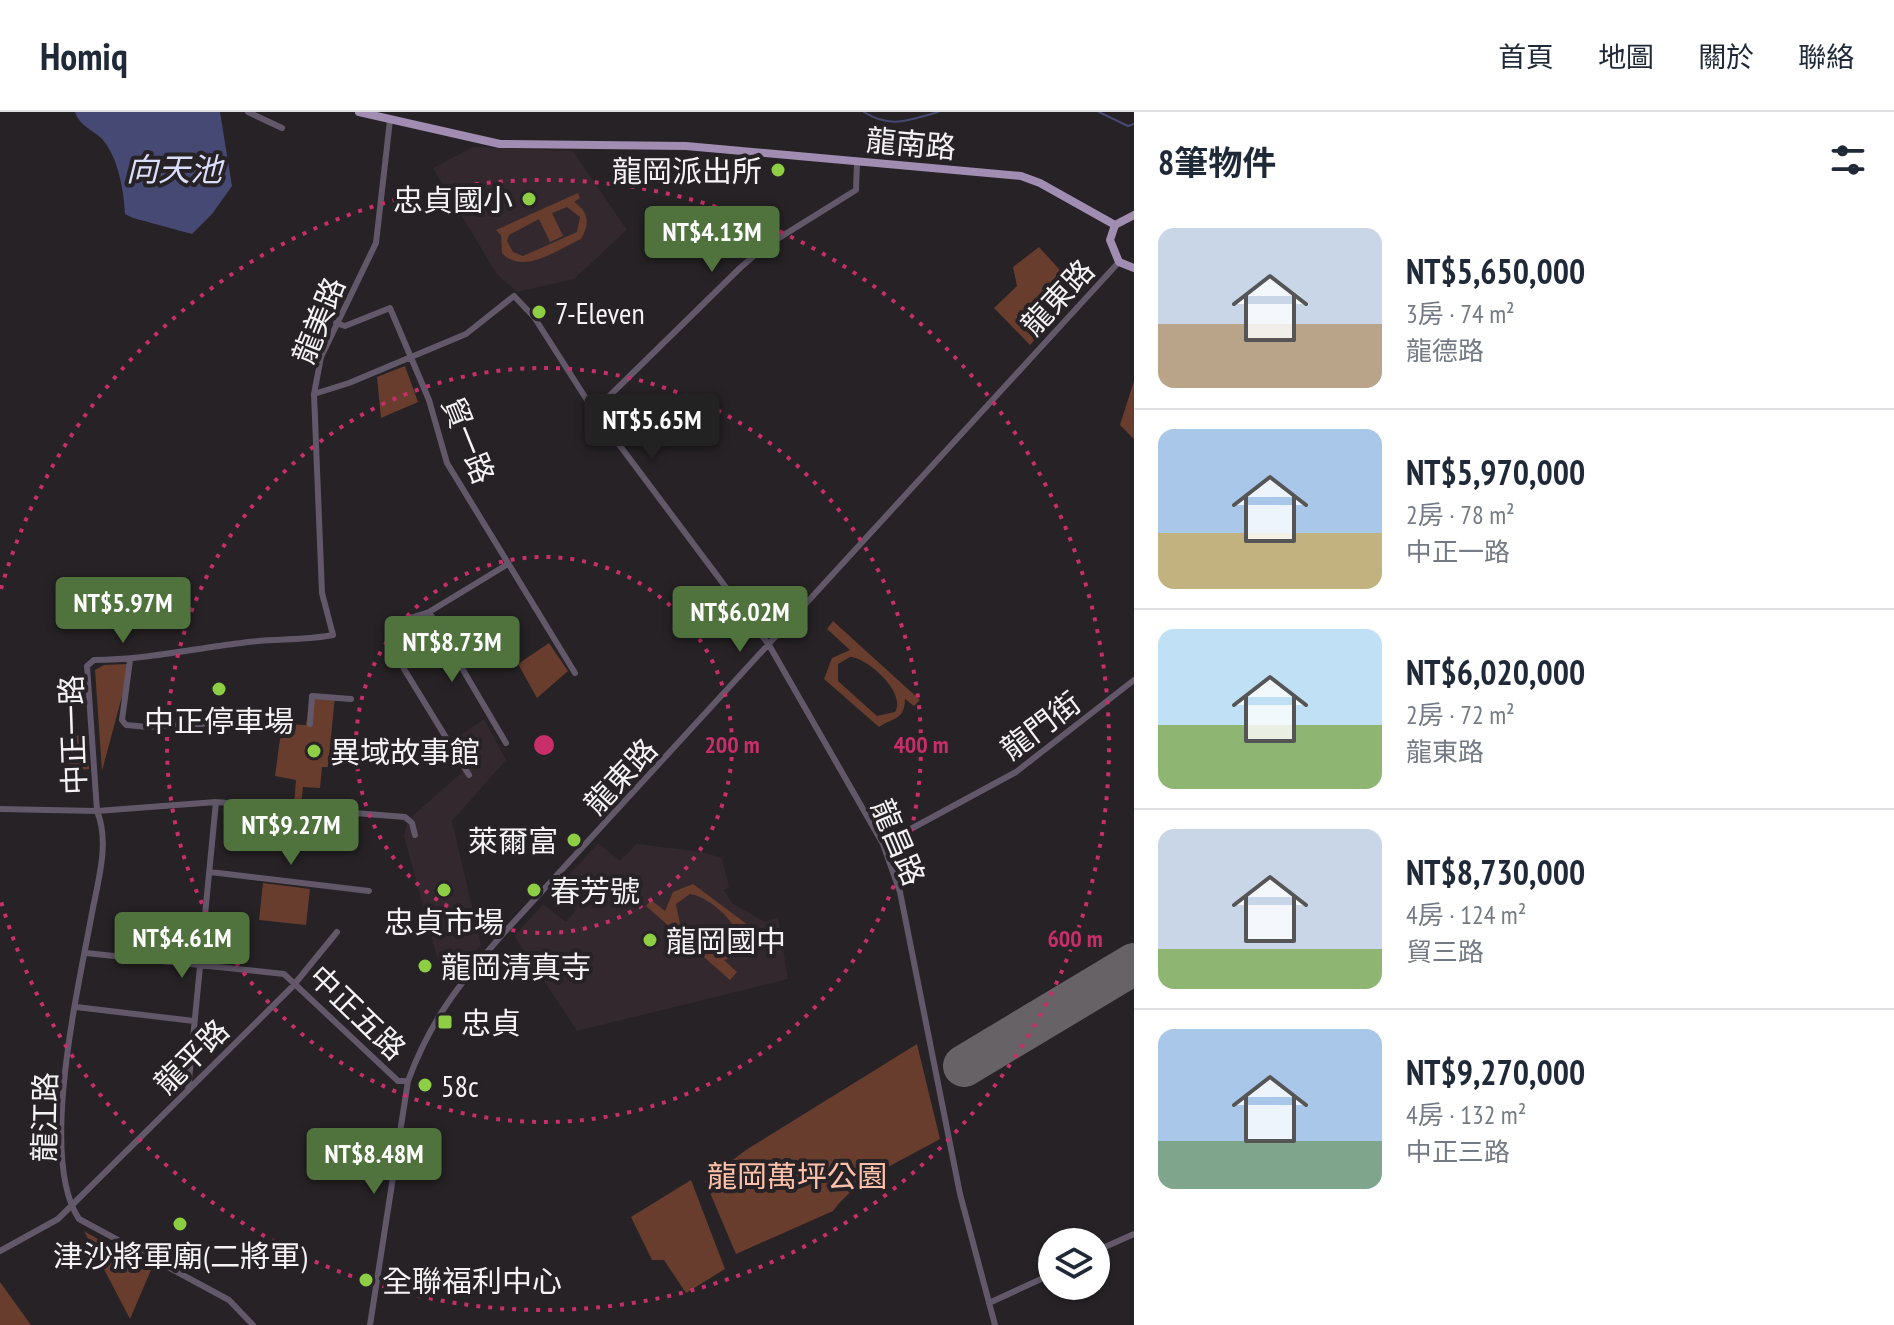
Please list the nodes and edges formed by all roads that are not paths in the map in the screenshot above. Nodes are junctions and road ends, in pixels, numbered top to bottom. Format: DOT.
graph roads {
  1 [pos="248,112"];
  2 [pos="359,112"];
  3 [pos="390,120"];
  4 [pos="282,128"];
  5 [pos="857,163"];
  6 [pos="1134,215"];
  7 [pos="1115,225"];
  8 [pos="1119,262"];
  9 [pos="1134,268"];
  10 [pos="336,323"];
  11 [pos="411,358"];
  12 [pos="314,394"];
  13 [pos="594,411"];
  14 [pos="508,564"];
  15 [pos="429,612"];
  16 [pos="333,635"];
  17 [pos="769,645"];
  18 [pos="130,660"];
  19 [pos="575,673"];
  20 [pos="1134,680"];
  21 [pos="351,699"];
  22 [pos="233,722"];
  23 [pos="310,724"];
  24 [pos="506,743"];
  25 [pos="469,775"];
  26 [pos="216,802"];
  27 [pos="0,809"];
  28 [pos="97,811"];
  29 [pos="415,835"];
  30 [pos="883,844"];
  31 [pos="210,872"];
  32 [pos="369,891"];
  33 [pos="337,932"];
  34 [pos="86,953"];
  35 [pos="200,966"];
  36 [pos="293,986"];
  37 [pos="76,1007"];
  38 [pos="194,1021"];
  39 [pos="408,1081"];
  40 [pos="188,1090"];
  41 [pos="70,1207"];
  42 [pos="1134,1234"];
  43 [pos="1110,1245"];
  44 [pos="0,1251"];
  45 [pos="1038,1280"];
  46 [pos="989,1303"];
  47 [pos="253,1325"];
  48 [pos="370,1325"];
  49 [pos="995,1325"];
  1 -- 4 [label="street"];
  2 -- 3 [label="main road, 龍南路"];
  3 -- 5 [label="main road, 龍南路"];
  3 -- 10 [label="street, 龍美路"];
  5 -- 7 [label="main road, 龍南路"];
  5 -- 13 [label="street"];
  6 -- 7 [label="main road"];
  7 -- 8 [label="main road"];
  8 -- 9 [label="main road"];
  8 -- 17 [label="street, 龍東路"];
  10 -- 11 [label="street, 貿一路"];
  10 -- 12 [label="street, 龍美路"];
  11 -- 12 [label="street"];
  11 -- 13 [label="street, 龍昌路"];
  11 -- 14 [label="street, 貿一路"];
  12 -- 16 [label="street, 龍美路"];
  13 -- 17 [label="street, 龍昌路"];
  14 -- 15 [label="street"];
  14 -- 19 [label="street, 貿一路"];
  15 -- 24 [label="street"];
  15 -- 25 [label="street"];
  16 -- 18 [label="street, 中正一路"];
  17 -- 30 [label="street, 龍昌路"];
  17 -- 39 [label="street, 龍東路"];
  18 -- 22 [label="street"];
  18 -- 28 [label="street, 中正一路"];
  20 -- 30 [label="street, 龍門街"];
  21 -- 23 [label="street"];
  26 -- 28 [label="street"];
  26 -- 29 [label="street"];
  26 -- 31 [label="street"];
  27 -- 28 [label="street"];
  28 -- 34 [label="street, 龍江路"];
  30 -- 46 [label="street, 龍昌路"];
  31 -- 32 [label="street"];
  31 -- 35 [label="street"];
  33 -- 36 [label="street, 龍平路"];
  34 -- 35 [label="street, 中正五路"];
  34 -- 37 [label="street, 龍江路"];
  35 -- 36 [label="street, 中正五路"];
  35 -- 38 [label="street"];
  36 -- 39 [label="street, 中正五路"];
  36 -- 40 [label="street, 龍平路"];
  37 -- 38 [label="street"];
  37 -- 41 [label="street, 龍江路"];
  38 -- 40 [label="street"];
  39 -- 48 [label="street, 龍東路"];
  40 -- 41 [label="street, 龍平路"];
  41 -- 44 [label="street, 龍平路"];
  41 -- 47 [label="street"];
  42 -- 43 [label="street"];
  45 -- 46 [label="street"];
  46 -- 49 [label="street"];
}
